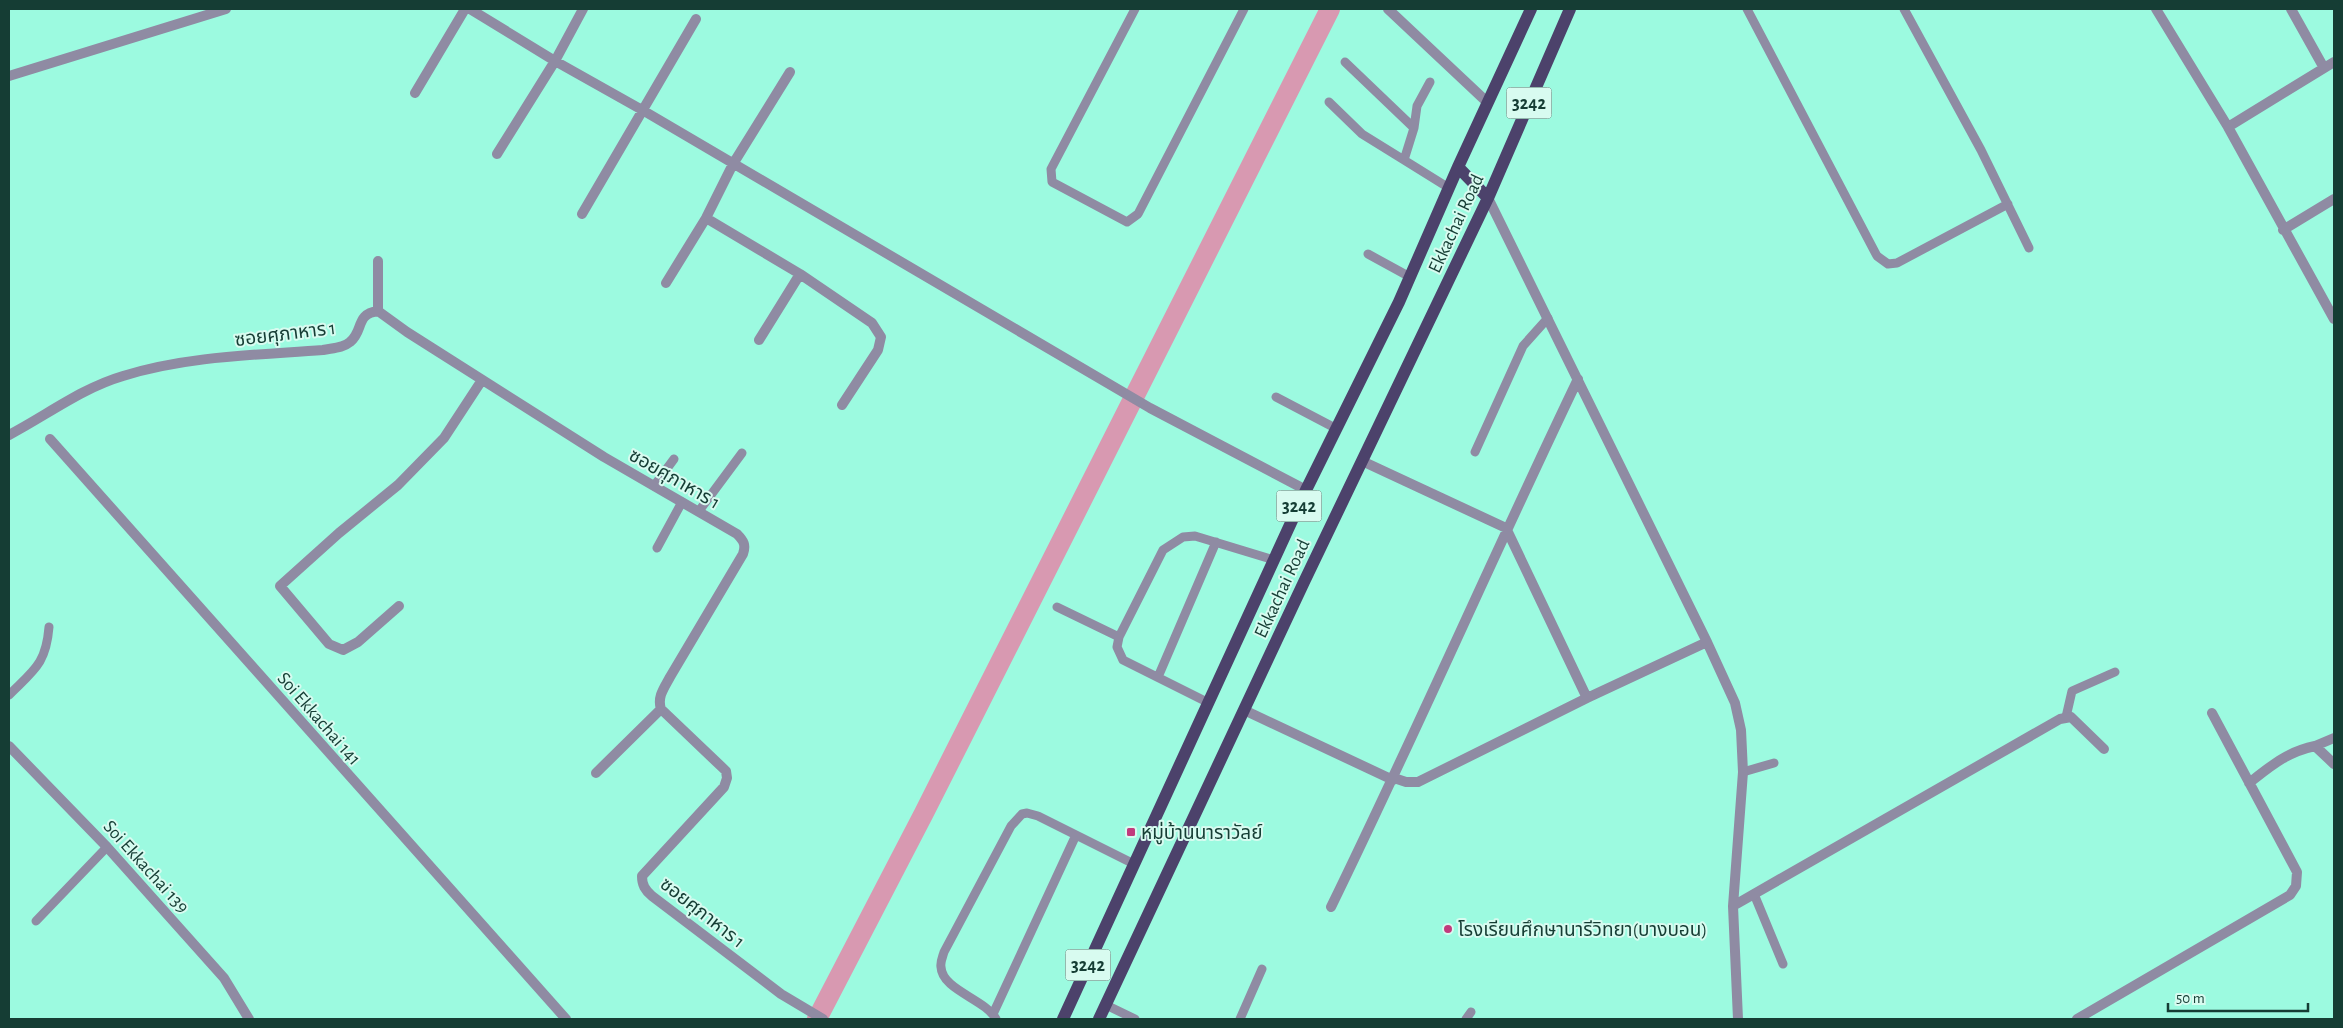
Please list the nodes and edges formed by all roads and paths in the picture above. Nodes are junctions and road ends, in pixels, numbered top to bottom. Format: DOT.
graph roads {
  1 [pos="226,9"];
  2 [pos="465,9"];
  3 [pos="470,9"];
  4 [pos="583,9"];
  5 [pos="1135,9"];
  6 [pos="1244,9"];
  7 [pos="1388,9"];
  8 [pos="1531,9"];
  9 [pos="1570,9"];
  10 [pos="1747,9"];
  11 [pos="1904,9"];
  12 [pos="2156,9"];
  13 [pos="2291,9"];
  14 [pos="696,19"];
  15 [pos="555,61"];
  16 [pos="1345,62"];
  17 [pos="2334,62"];
  18 [pos="2324,68"];
  19 [pos="790,72"];
  20 [pos="9,76"];
  21 [pos="1430,82"];
  22 [pos="415,93"];
  23 [pos="1329,102"];
  24 [pos="1488,103"];
  25 [pos="644,111"];
  26 [pos="2228,127"];
  27 [pos="1414,128"];
  28 [pos="497,154"];
  29 [pos="1404,160"];
  30 [pos="733,164"];
  31 [pos="1458,167"];
  32 [pos="1449,188"];
  33 [pos="1488,198"];
  34 [pos="2334,199"];
  35 [pos="2008,204"];
  36 [pos="582,214"];
  37 [pos="706,218"];
  38 [pos="2283,230"];
  39 [pos="2029,248"];
  40 [pos="1368,254"];
  41 [pos="378,260"];
  42 [pos="800,274"];
  43 [pos="1410,277"];
  44 [pos="666,283"];
  45 [pos="378,311"];
  46 [pos="1548,318"];
  47 [pos="2334,319"];
  48 [pos="759,340"];
  49 [pos="1578,379"];
  50 [pos="482,380"];
  51 [pos="1276,397"];
  52 [pos="842,405"];
  53 [pos="1337,429"];
  54 [pos="9,435"];
  55 [pos="50,439"];
  56 [pos="1474,452"];
  57 [pos="742,453"];
  58 [pos="674,458"];
  59 [pos="1362,461"];
  60 [pos="654,486"];
  61 [pos="1306,490"];
  62 [pos="682,502"];
  63 [pos="700,512"];
  64 [pos="1506,528"];
  65 [pos="1216,542"];
  66 [pos="656,548"];
  67 [pos="1274,560"];
  68 [pos="399,606"];
  69 [pos="1057,607"];
  70 [pos="49,628"];
  71 [pos="1119,637"];
  72 [pos="1708,642"];
  73 [pos="2115,672"];
  74 [pos="1158,677"];
  75 [pos="9,695"];
  76 [pos="1586,698"];
  77 [pos="1209,703"];
  78 [pos="661,709"];
  79 [pos="1244,710"];
  80 [pos="2212,713"];
  81 [pos="2066,717"];
  82 [pos="2334,738"];
  83 [pos="9,746"];
  84 [pos="2316,746"];
  85 [pos="2104,749"];
  86 [pos="1774,764"];
  87 [pos="2334,764"];
  88 [pos="1743,772"];
  89 [pos="596,773"];
  90 [pos="1393,779"];
  91 [pos="2249,783"];
  92 [pos="1076,835"];
  93 [pos="107,847"];
  94 [pos="1134,864"];
  95 [pos="1754,894"];
  96 [pos="1733,906"];
  97 [pos="1331,907"];
  98 [pos="36,921"];
  99 [pos="1783,964"];
  100 [pos="1262,969"];
  101 [pos="1106,1006"];
  102 [pos="994,1016"];
  103 [pos="244,1017"];
  104 [pos="566,1019"];
  105 [pos="822,1019"];
  106 [pos="1063,1019"];
  107 [pos="1099,1019"];
  108 [pos="1135,1019"];
  109 [pos="1240,1019"];
  110 [pos="1738,1019"];
  111 [pos="2077,1019"];
  1 -- 20 [label="street"];
  2 -- 22 [label="street"];
  3 -- 15 [label="street"];
  4 -- 15 [label="street"];
  5 -- 6 [label="lane"];
  7 -- 24 [label="street"];
  8 -- 24 [label="main road, Ekkachai Road / 3242"];
  9 -- 33 [label="main road, Ekkachai Road / 3242"];
  10 -- 35 [label="lane"];
  11 -- 35 [label="lane"];
  12 -- 26 [label="street"];
  13 -- 18 [label="street"];
  14 -- 25 [label="street"];
  15 -- 25 [label="street"];
  15 -- 28 [label="street"];
  16 -- 27 [label="lane"];
  17 -- 18 [label="street"];
  18 -- 26 [label="street"];
  19 -- 30 [label="street"];
  21 -- 27 [label="lane"];
  23 -- 29 [label="lane"];
  24 -- 31 [label="main road, Ekkachai Road / 3242"];
  25 -- 30 [label="street"];
  25 -- 36 [label="street"];
  26 -- 38 [label="street"];
  27 -- 29 [label="lane"];
  29 -- 32 [label="lane"];
  30 -- 37 [label="street"];
  30 -- 61 [label="street"];
  31 -- 32 [label="main road, Ekkachai Road / 3242"];
  31 -- 33 [label="main road"];
  32 -- 43 [label="main road, Ekkachai Road / 3242"];
  33 -- 46 [label="street"];
  33 -- 59 [label="main road, Ekkachai Road / 3242"];
  34 -- 38 [label="street"];
  35 -- 39 [label="lane"];
  37 -- 42 [label="street"];
  37 -- 44 [label="street"];
  38 -- 47 [label="street"];
  40 -- 43 [label="lane"];
  41 -- 45 [label="street"];
  42 -- 48 [label="street"];
  42 -- 52 [label="street"];
  43 -- 53 [label="main road, Ekkachai Road / 3242"];
  45 -- 50 [label="street, ซอยศุภาหาร 1"];
  45 -- 54 [label="street, ซอยศุภาหาร 1"];
  46 -- 49 [label="street"];
  46 -- 56 [label="lane"];
  49 -- 64 [label="street"];
  49 -- 72 [label="street"];
  50 -- 60 [label="street, ซอยศุภาหาร 1"];
  50 -- 68 [label="street"];
  51 -- 53 [label="lane"];
  53 -- 61 [label="main road, Ekkachai Road / 3242"];
  55 -- 104 [label="street, Soi Ekkachai 141"];
  57 -- 63 [label="lane"];
  58 -- 60 [label="lane"];
  59 -- 64 [label="street"];
  59 -- 79 [label="main road, Ekkachai Road / 3242"];
  60 -- 62 [label="street, ซอยศุภาหาร 1"];
  61 -- 67 [label="main road, Ekkachai Road / 3242"];
  62 -- 63 [label="street, ซอยศุภาหาร 1"];
  62 -- 66 [label="lane"];
  63 -- 78 [label="street, ซอยศุภาหาร 1"];
  64 -- 76 [label="street"];
  64 -- 90 [label="street"];
  65 -- 67 [label="lane"];
  65 -- 71 [label="lane"];
  65 -- 74 [label="lane"];
  67 -- 77 [label="main road, Ekkachai Road / 3242"];
  69 -- 71 [label="lane"];
  70 -- 75 [label="lane"];
  71 -- 74 [label="lane"];
  72 -- 76 [label="street"];
  72 -- 88 [label="street"];
  73 -- 81 [label="lane"];
  74 -- 77 [label="lane"];
  76 -- 90 [label="street"];
  77 -- 94 [label="main road, Ekkachai Road / 3242"];
  78 -- 89 [label="street"];
  78 -- 105 [label="street, ซอยศุภาหาร 1"];
  79 -- 90 [label="street"];
  79 -- 101 [label="main road, Ekkachai Road / 3242"];
  80 -- 91 [label="street"];
  81 -- 85 [label="street"];
  81 -- 95 [label="street"];
  82 -- 84 [label="street"];
  83 -- 93 [label="street, Soi Ekkachai 139"];
  84 -- 87 [label="street"];
  84 -- 91 [label="street"];
  86 -- 88 [label="lane"];
  88 -- 96 [label="street"];
  90 -- 97 [label="street"];
  91 -- 111 [label="street"];
  92 -- 94 [label="lane"];
  92 -- 102 [label="lane"];
  92 -- 102 [label="lane"];
  93 -- 98 [label="lane"];
  93 -- 103 [label="street, Soi Ekkachai 139"];
  94 -- 106 [label="main road, Ekkachai Road / 3242"];
  95 -- 96 [label="street"];
  95 -- 99 [label="lane"];
  96 -- 110 [label="street"];
  100 -- 109 [label="lane"];
  101 -- 107 [label="main road, Ekkachai Road / 3242"];
  101 -- 108 [label="lane"];
}
